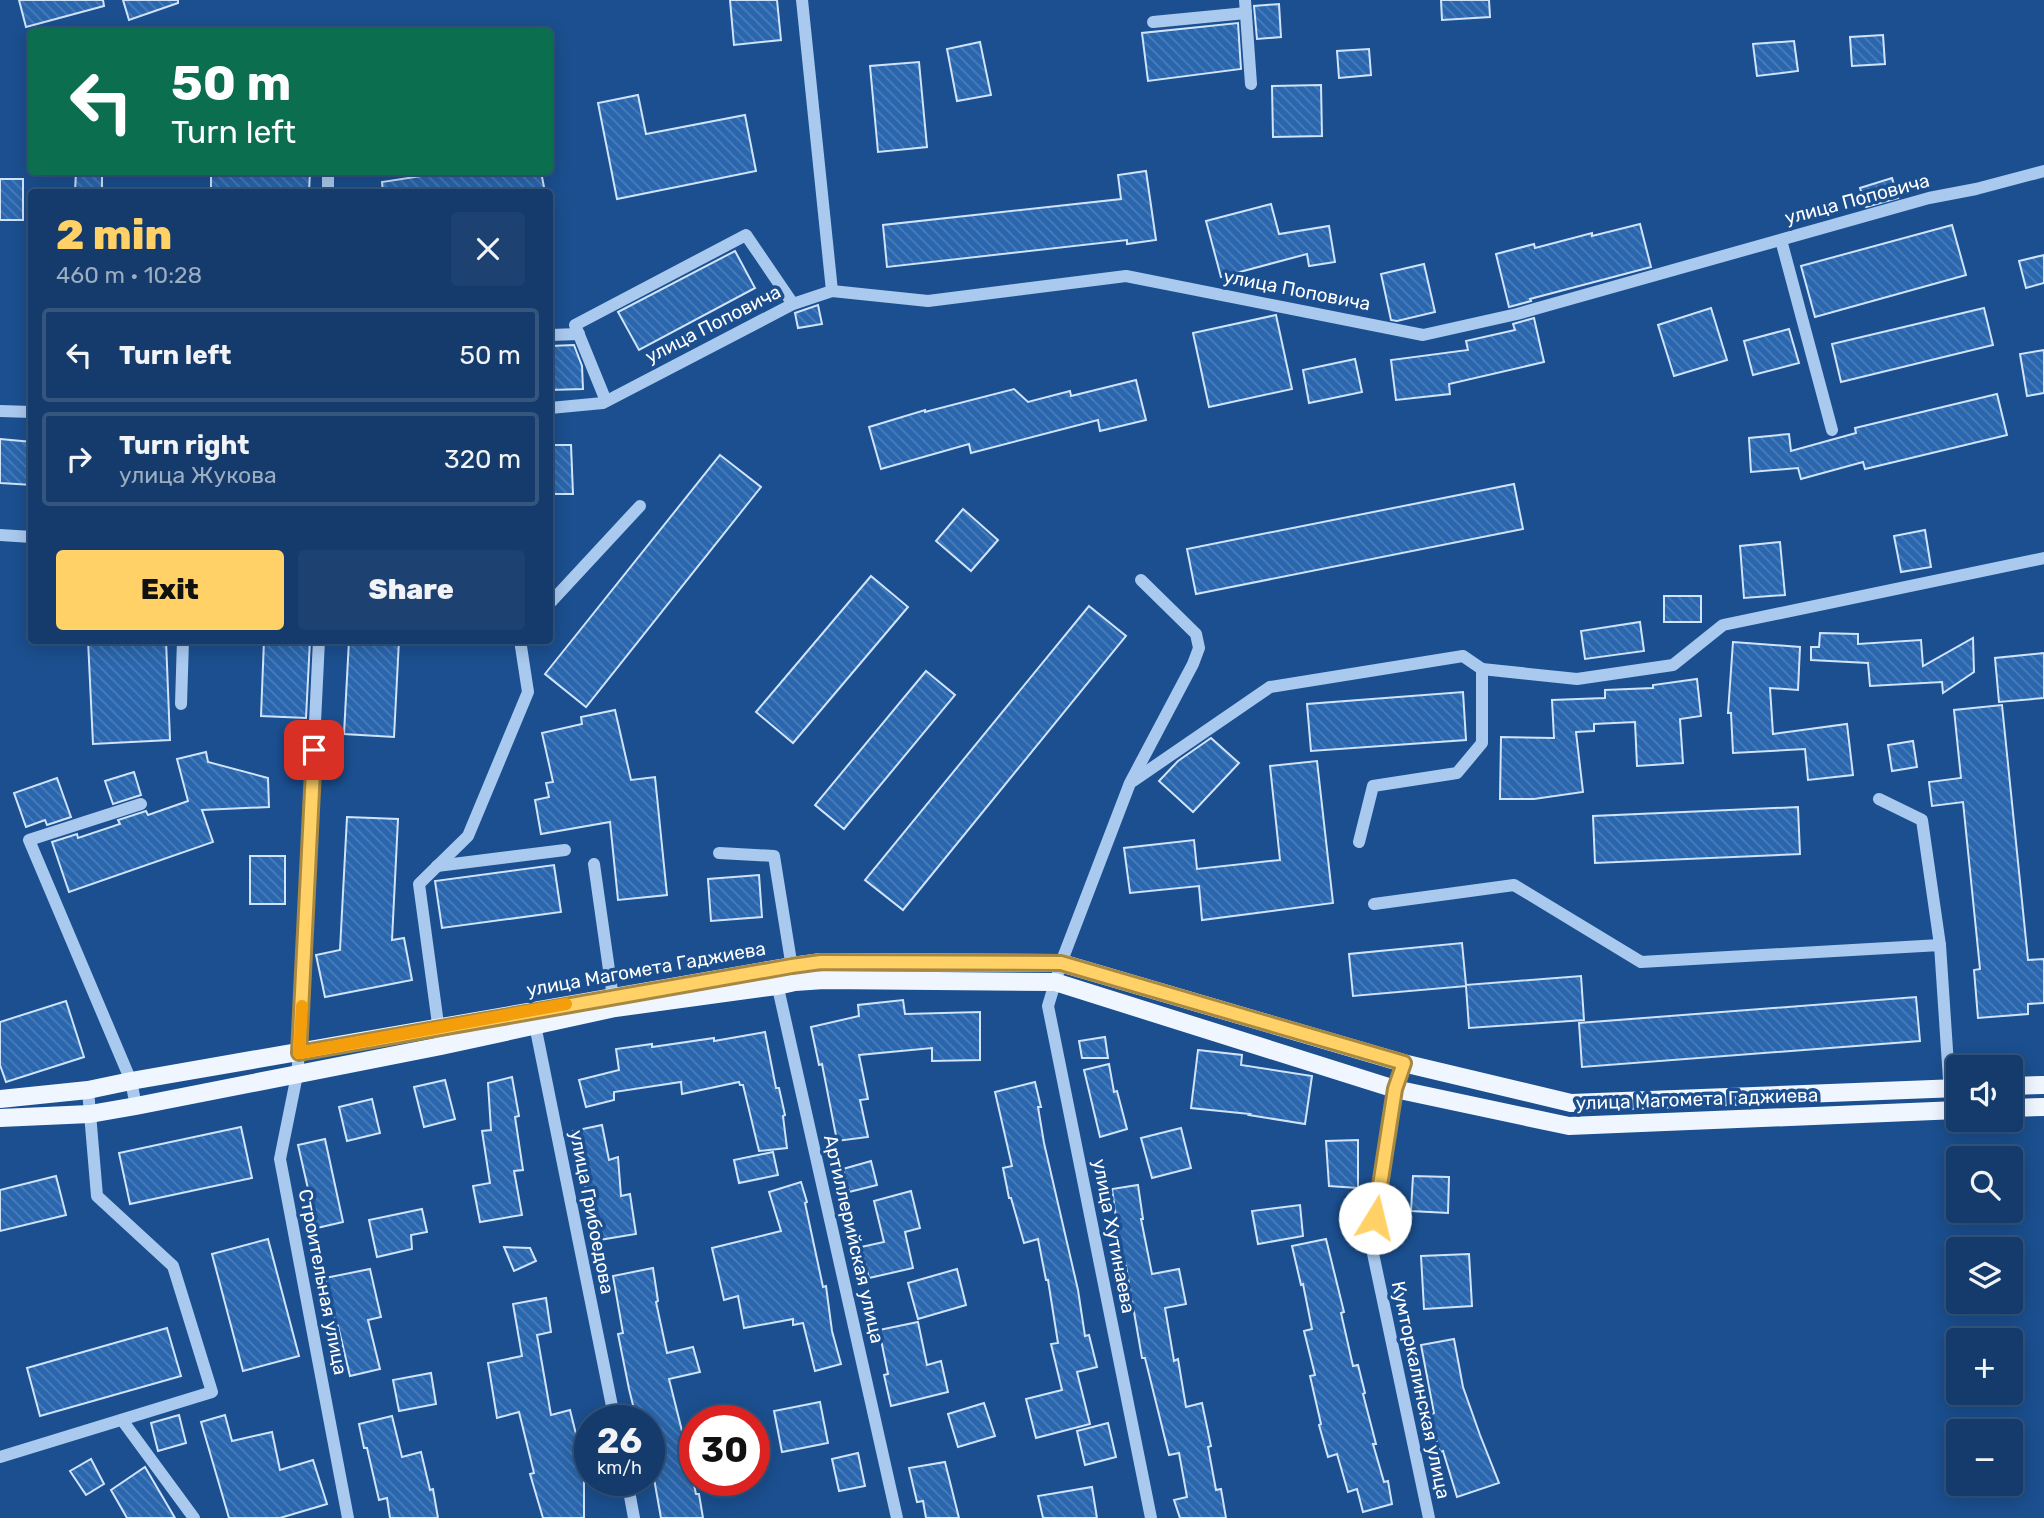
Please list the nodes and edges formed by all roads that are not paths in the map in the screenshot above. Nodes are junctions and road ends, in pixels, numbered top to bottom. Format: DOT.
graph roads {
  1 [pos="802,0"];
  2 [pos="1245,6"];
  3 [pos="1153,22"];
  4 [pos="1251,84"];
  5 [pos="2044,171"];
  6 [pos="1781,240"];
  7 [pos="832,291"];
  8 [pos="793,304"];
  9 [pos="579,334"];
  10 [pos="553,335"];
  11 [pos="606,401"];
  12 [pos="553,408"];
  13 [pos="0,411"];
  14 [pos="28,412"];
  15 [pos="1832,430"];
  16 [pos="640,506"];
  17 [pos="0,536"];
  18 [pos="28,537"];
  19 [pos="2044,558"];
  20 [pos="1141,580"];
  21 [pos="553,600"];
  22 [pos="183,644"];
  23 [pos="319,644"];
  24 [pos="521,644"];
  25 [pos="1482,668"];
  26 [pos="181,704"];
  27 [pos="1130,783"];
  28 [pos="1879,799"];
  29 [pos="141,804"];
  30 [pos="1359,842"];
  31 [pos="565,850"];
  32 [pos="719,853"];
  33 [pos="594,864"];
  34 [pos="437,866"];
  35 [pos="1374,904"];
  36 [pos="1940,945"];
  37 [pos="1061,963"];
  38 [pos="785,975"];
  39 [pos="1055,982"];
  40 [pos="613,1002"];
  41 [pos="534,1017"];
  42 [pos="438,1028"];
  43 [pos="441,1046"];
  44 [pos="299,1053"];
  45 [pos="1951,1055"];
  46 [pos="1404,1063"];
  47 [pos="297,1075"];
  48 [pos="131,1081"];
  49 [pos="2044,1085"];
  50 [pos="2023,1086"];
  51 [pos="1946,1088"];
  52 [pos="1395,1089"];
  53 [pos="88,1090"];
  54 [pos="0,1100"];
  55 [pos="136,1107"];
  56 [pos="2044,1107"];
  57 [pos="2023,1108"];
  58 [pos="1946,1110"];
  59 [pos="90,1114"];
  60 [pos="0,1118"];
  61 [pos="612,1405"];
  62 [pos="122,1420"];
  63 [pos="0,1457"];
  64 [pos="630,1496"];
  65 [pos="194,1518"];
  66 [pos="348,1518"];
  67 [pos="634,1518"];
  68 [pos="897,1518"];
  69 [pos="1151,1518"];
  70 [pos="1429,1518"];
  1 -- 7 [label="street"];
  2 -- 3 [label="street"];
  2 -- 4 [label="street"];
  5 -- 6 [label="street, улица Поповича"];
  6 -- 7 [label="street, улица Поповича"];
  6 -- 15 [label="street"];
  7 -- 8 [label="street, улица Поповича"];
  8 -- 9 [label="street"];
  8 -- 11 [label="street, улица Поповича"];
  9 -- 10 [label="street"];
  9 -- 11 [label="street"];
  11 -- 12 [label="street, улица Поповича"];
  13 -- 14 [label="street"];
  16 -- 21 [label="street"];
  17 -- 18 [label="street"];
  19 -- 25 [label="street"];
  20 -- 27 [label="street, улица Хутинаева"];
  22 -- 26 [label="street"];
  23 -- 44 [label="street, Строительная улица"];
  24 -- 34 [label="street"];
  25 -- 27 [label="street"];
  25 -- 30 [label="street"];
  27 -- 37 [label="street, улица Хутинаева"];
  28 -- 36 [label="street"];
  29 -- 48 [label="street"];
  31 -- 34 [label="street"];
  32 -- 38 [label="street, Артиллерийская улица"];
  33 -- 40 [label="street"];
  34 -- 42 [label="street"];
  35 -- 36 [label="street"];
  36 -- 45 [label="street"];
  37 -- 38 [label="main road, улица Магомета Гаджиева"];
  37 -- 39 [label="street, улица Хутинаева"];
  37 -- 46 [label="main road, улица Магомета Гаджиева"];
  38 -- 39 [label="main road, улица Магомета Гаджиева"];
  38 -- 40 [label="main road, улица Магомета Гаджиева"];
  38 -- 68 [label="street, Артиллерийская улица"];
  39 -- 52 [label="main road, улица Магомета Гаджиева"];
  39 -- 69 [label="street, улица Хутинаева"];
  40 -- 41 [label="main road, улица Магомета Гаджиева"];
  41 -- 42 [label="main road, улица Магомета Гаджиева"];
  41 -- 43 [label="main road, улица Магомета Гаджиева"];
  41 -- 61 [label="street, улица Грибоедова"];
  42 -- 43 [label="street"];
  42 -- 44 [label="main road, улица Магомета Гаджиева"];
  43 -- 47 [label="main road, улица Магомета Гаджиева"];
  44 -- 47 [label="street, Строительная улица"];
  44 -- 48 [label="main road, улица Магомета Гаджиева"];
  46 -- 51 [label="main road, улица Магомета Гаджиева"];
  46 -- 52 [label="street, Кумторкалинская улица"];
  47 -- 55 [label="main road, улица Магомета Гаджиева"];
  47 -- 66 [label="street, Строительная улица"];
  48 -- 53 [label="main road, улица Магомета Гаджиева"];
  48 -- 55 [label="street"];
  49 -- 50 [label="main road"];
  52 -- 58 [label="main road, улица Магомета Гаджиева"];
  52 -- 70 [label="street, Кумторкалинская улица"];
  53 -- 54 [label="main road, улица Магомета Гаджиева"];
  53 -- 59 [label="street"];
  55 -- 59 [label="main road, улица Магомета Гаджиева"];
  56 -- 57 [label="main road"];
  59 -- 60 [label="main road, улица Магомета Гаджиева"];
  59 -- 62 [label="street"];
  62 -- 63 [label="street"];
  62 -- 65 [label="street"];
  64 -- 67 [label="street"];
}
